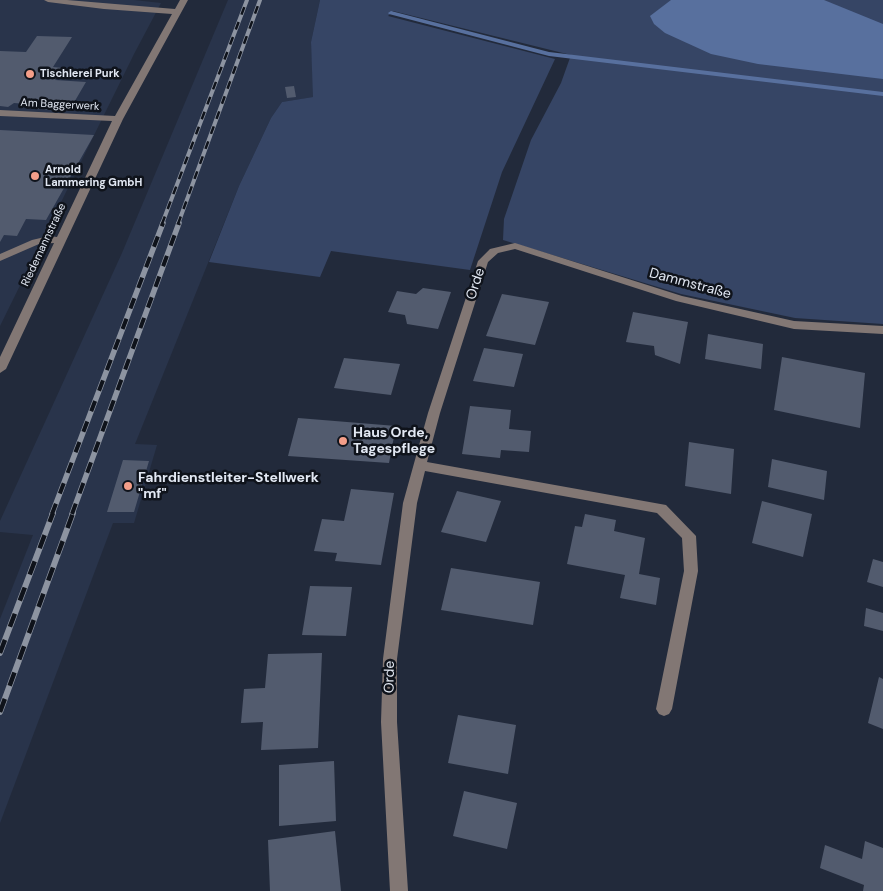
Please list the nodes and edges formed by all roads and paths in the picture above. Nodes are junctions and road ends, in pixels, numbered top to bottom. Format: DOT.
graph roads {
  1 [pos="48,0"];
  2 [pos="184,0"];
  3 [pos="177,12"];
  4 [pos="0,113"];
  5 [pos="118,119"];
  6 [pos="60,240"];
  7 [pos="494,251"];
  8 [pos="0,258"];
  9 [pos="883,330"];
  10 [pos="0,369"];
  11 [pos="419,465"];
  12 [pos="664,709"];
  13 [pos="399,891"];
  1 -- 3 [label="street"];
  2 -- 3 [label="street, Riedemannstraße"];
  3 -- 5 [label="street, Riedemannstraße"];
  4 -- 5 [label="street, Am Baggerwerk"];
  5 -- 6 [label="street, Riedemannstraße"];
  6 -- 8 [label="street"];
  6 -- 10 [label="street, Riedemannstraße"];
  7 -- 9 [label="street, Dammstraße"];
  7 -- 11 [label="street, Orde"];
  11 -- 12 [label="street"];
  11 -- 13 [label="street, Orde"];
}
